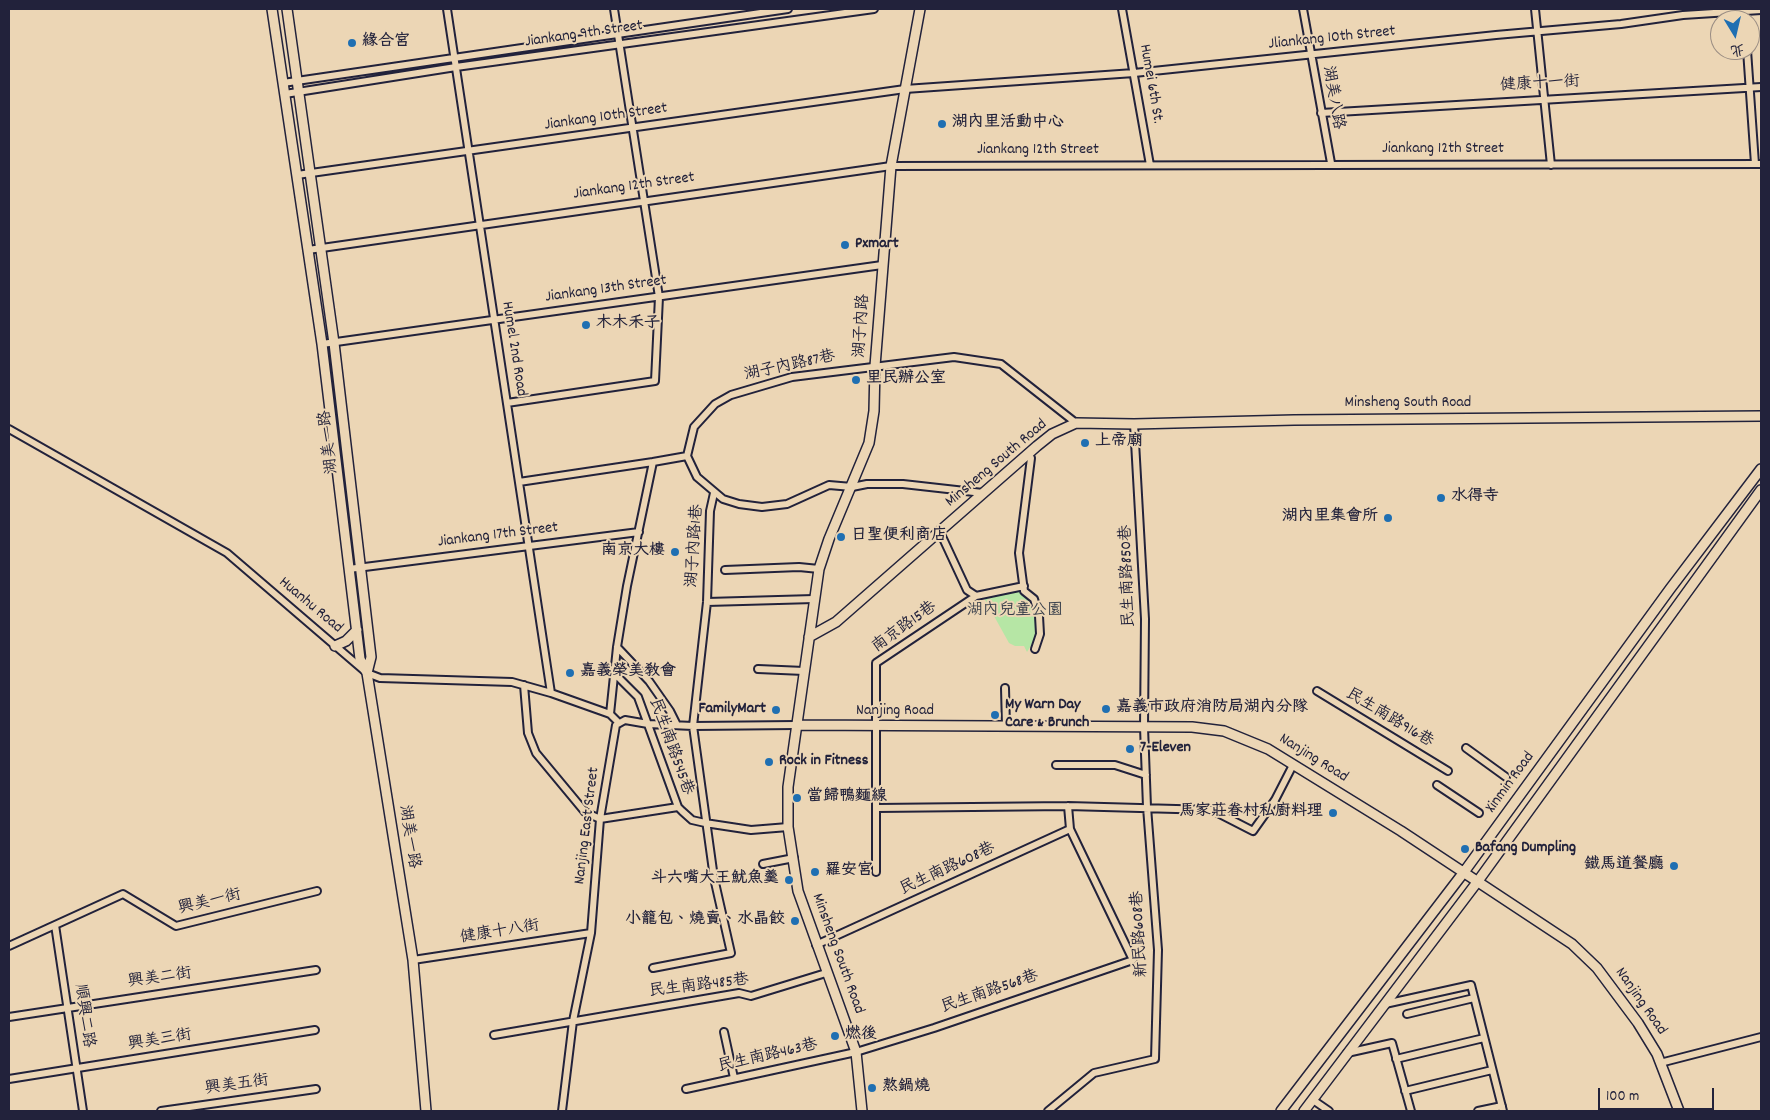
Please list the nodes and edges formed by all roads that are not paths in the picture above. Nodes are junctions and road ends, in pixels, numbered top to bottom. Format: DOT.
graph roads {
  1 [pos="272,9"];
  2 [pos="287,9"];
  3 [pos="447,9"];
  4 [pos="614,9"];
  5 [pos="788,9"];
  6 [pos="874,9"];
  7 [pos="920,9"];
  8 [pos="1122,9"];
  9 [pos="1303,9"];
  10 [pos="1535,9"];
  11 [pos="1710,13"];
  12 [pos="1537,32"];
  13 [pos="618,33"];
  14 [pos="620,44"];
  15 [pos="1310,55"];
  16 [pos="454,57"];
  17 [pos="1748,60"];
  18 [pos="456,67"];
  19 [pos="1134,74"];
  20 [pos="297,81"];
  21 [pos="283,83"];
  22 [pos="1761,87"];
  23 [pos="1750,88"];
  24 [pos="905,89"];
  25 [pos="299,92"];
  26 [pos="285,94"];
  27 [pos="1544,98"];
  28 [pos="1321,113"];
  29 [pos="633,129"];
  30 [pos="469,150"];
  31 [pos="1331,163"];
  32 [pos="1758,164"];
  33 [pos="1150,165"];
  34 [pos="1552,165"];
  35 [pos="891,166"];
  36 [pos="310,173"];
  37 [pos="297,175"];
  38 [pos="644,200"];
  39 [pos="480,224"];
  40 [pos="321,248"];
  41 [pos="308,250"];
  42 [pos="882,265"];
  43 [pos="659,297"];
  44 [pos="494,320"];
  45 [pos="334,343"];
  46 [pos="322,344"];
  47 [pos="875,366"];
  48 [pos="507,403"];
  49 [pos="1761,416"];
  50 [pos="1076,423"];
  51 [pos="1134,424"];
  52 [pos="9,429"];
  53 [pos="1028,453"];
  54 [pos="687,456"];
  55 [pos="653,462"];
  56 [pos="1761,469"];
  57 [pos="519,482"];
  58 [pos="852,487"];
  59 [pos="1761,490"];
  60 [pos="714,493"];
  61 [pos="983,493"];
  62 [pos="639,532"];
  63 [pos="940,532"];
  64 [pos="529,546"];
  65 [pos="360,568"];
  66 [pos="349,569"];
  67 [pos="725,570"];
  68 [pos="819,570"];
  69 [pos="1024,586"];
  70 [pos="976,596"];
  71 [pos="814,599"];
  72 [pos="706,602"];
  73 [pos="357,630"];
  74 [pos="809,637"];
  75 [pos="336,646"];
  76 [pos="617,647"];
  77 [pos="1035,650"];
  78 [pos="758,669"];
  79 [pos="804,671"];
  80 [pos="367,673"];
  81 [pos="616,675"];
  82 [pos="524,685"];
  83 [pos="1004,688"];
  84 [pos="1317,691"];
  85 [pos="551,693"];
  86 [pos="610,714"];
  87 [pos="619,723"];
  88 [pos="648,724"];
  89 [pos="676,725"];
  90 [pos="796,725"];
  91 [pos="693,726"];
  92 [pos="1006,726"];
  93 [pos="878,727"];
  94 [pos="1144,727"];
  95 [pos="1466,748"];
  96 [pos="1056,764"];
  97 [pos="1293,765"];
  98 [pos="1448,771"];
  99 [pos="1146,775"];
  100 [pos="1506,777"];
  101 [pos="1437,785"];
  102 [pos="1068,806"];
  103 [pos="678,807"];
  104 [pos="877,808"];
  105 [pos="1147,808"];
  106 [pos="1479,813"];
  107 [pos="600,819"];
  108 [pos="705,823"];
  109 [pos="788,827"];
  110 [pos="1070,829"];
  111 [pos="794,858"];
  112 [pos="763,864"];
  113 [pos="876,872"];
  114 [pos="1464,872"];
  115 [pos="1478,881"];
  116 [pos="317,891"];
  117 [pos="56,925"];
  118 [pos="590,934"];
  119 [pos="9,946"];
  120 [pos="816,946"];
  121 [pos="413,960"];
  122 [pos="652,968"];
  123 [pos="316,970"];
  124 [pos="826,973"];
  125 [pos="1474,998"];
  126 [pos="1385,1004"];
  127 [pos="68,1007"];
  128 [pos="1407,1014"];
  129 [pos="9,1016"];
  130 [pos="573,1021"];
  131 [pos="315,1030"];
  132 [pos="724,1032"];
  133 [pos="494,1035"];
  134 [pos="1761,1037"];
  135 [pos="1484,1038"];
  136 [pos="856,1052"];
  137 [pos="1347,1053"];
  138 [pos="1396,1060"];
  139 [pos="1660,1063"];
  140 [pos="76,1068"];
  141 [pos="1492,1070"];
  142 [pos="9,1078"];
  143 [pos="734,1078"];
  144 [pos="316,1089"];
  145 [pos="686,1089"];
  146 [pos="1405,1091"];
  147 [pos="1313,1100"];
  148 [pos="1502,1109"];
  149 [pos="83,1111"];
  150 [pos="162,1111"];
  151 [pos="426,1111"];
  152 [pos="562,1111"];
  153 [pos="862,1111"];
  154 [pos="1048,1111"];
  155 [pos="1281,1111"];
  156 [pos="1304,1111"];
  157 [pos="1329,1111"];
  158 [pos="1411,1111"];
  159 [pos="1478,1111"];
  160 [pos="1679,1111"];
  1 -- 21 [label="street"];
  2 -- 20 [label="street, 湖美一路"];
  3 -- 16 [label="street, Humel 2nd Road"];
  4 -- 13 [label="street"];
  5 -- 13 [label="street, Jiankang 9th Street"];
  6 -- 14 [label="street, Jiankang 9th Street"];
  7 -- 24 [label="street, 湖子內路"];
  8 -- 19 [label="street, Humei 6th St."];
  9 -- 15 [label="street, 湖美八路"];
  10 -- 12 [label="street"];
  11 -- 12 [label="street, Jliankang 10th Street"];
  12 -- 15 [label="street, Jliankang 10th Street"];
  12 -- 27 [label="street"];
  13 -- 14 [label="street"];
  13 -- 16 [label="street, Jiankang 9th Street"];
  14 -- 18 [label="street, Jiankang 9th Street"];
  14 -- 29 [label="street"];
  15 -- 19 [label="street, Jliankang 10th Street"];
  15 -- 28 [label="street, 湖美八路"];
  16 -- 18 [label="street, Humel 2nd Road"];
  16 -- 20 [label="street, Jiankang 9th Street"];
  17 -- 23 [label="street"];
  18 -- 25 [label="street, Jiankang 9th Street"];
  18 -- 30 [label="street, Humel 2nd Road"];
  19 -- 24 [label="street, Jliankang 10th Street"];
  19 -- 33 [label="street, Humei 6th St."];
  20 -- 21 [label="street, Jiankang 9th Street"];
  20 -- 25 [label="street, 湖美一路"];
  21 -- 26 [label="street"];
  22 -- 23 [label="street, 健康十一街"];
  23 -- 27 [label="street, 健康十一街"];
  23 -- 32 [label="street"];
  24 -- 29 [label="street, Jiankang 10th Street"];
  24 -- 35 [label="street, 湖子內路"];
  25 -- 26 [label="street"];
  25 -- 36 [label="street, 湖美一路"];
  26 -- 37 [label="street"];
  27 -- 28 [label="street, 健康十一街"];
  27 -- 34 [label="street"];
  28 -- 31 [label="street, 湖美八路"];
  29 -- 30 [label="street, Jiankang 10th Street"];
  29 -- 38 [label="street"];
  30 -- 36 [label="street, Jiankang 10th Street"];
  30 -- 39 [label="street, Humel 2nd Road"];
  31 -- 33 [label="street, Jiankang 12th Street"];
  31 -- 34 [label="street, Jiankang 12th Street"];
  32 -- 34 [label="street, Jiankang 12th Street"];
  33 -- 35 [label="street, Jiankang 12th Street"];
  35 -- 38 [label="street, Jiankang 12th Street"];
  35 -- 42 [label="street, 湖子內路"];
  36 -- 37 [label="street"];
  36 -- 40 [label="street, 湖美一路"];
  37 -- 41 [label="street"];
  38 -- 39 [label="street, Jiankang 12th Street"];
  38 -- 43 [label="street"];
  39 -- 40 [label="street, Jiankang 12th Street"];
  39 -- 44 [label="street, Humel 2nd Road"];
  40 -- 41 [label="street"];
  40 -- 45 [label="street, 湖美一路"];
  41 -- 46 [label="street"];
  42 -- 43 [label="street, Jiankang 13th Street"];
  42 -- 47 [label="street, 湖子內路"];
  43 -- 44 [label="street, Jiankang 13th Street"];
  43 -- 48 [label="street"];
  44 -- 45 [label="street, Jiankang 13th Street"];
  44 -- 48 [label="street, Humel 2nd Road"];
  45 -- 46 [label="street"];
  45 -- 65 [label="street, 湖美一路"];
  46 -- 66 [label="street"];
  47 -- 50 [label="street, 湖子內路87巷"];
  47 -- 54 [label="street, 湖子內路87巷"];
  47 -- 58 [label="street, 湖子內路"];
  48 -- 57 [label="street, Humel 2nd Road"];
  49 -- 51 [label="street, Minsheng South Road"];
  50 -- 51 [label="street, Minsheng South Road"];
  50 -- 53 [label="street, Minsheng South Road"];
  51 -- 94 [label="street, 民生南路850巷"];
  52 -- 75 [label="street, Huanhu Road"];
  53 -- 61 [label="street, Minsheng South Road"];
  53 -- 69 [label="street"];
  54 -- 55 [label="street"];
  54 -- 60 [label="street"];
  55 -- 57 [label="street"];
  55 -- 62 [label="street"];
  56 -- 114 [label="street, Xinmin Road"];
  57 -- 64 [label="street, Humel 2nd Road"];
  58 -- 60 [label="street"];
  58 -- 61 [label="street"];
  58 -- 68 [label="street, 湖子內路"];
  59 -- 115 [label="street, Xinmin Road"];
  60 -- 72 [label="street, 湖子內路1巷"];
  61 -- 63 [label="street, Minsheng South Road"];
  62 -- 64 [label="street, Jiankang 17th Street"];
  62 -- 76 [label="street"];
  63 -- 70 [label="street"];
  63 -- 74 [label="street, Minsheng South Road"];
  64 -- 65 [label="street, Jiankang 17th Street"];
  64 -- 85 [label="street, Humel 2nd Road"];
  65 -- 66 [label="street"];
  65 -- 80 [label="street, 湖美一路"];
  66 -- 73 [label="street"];
  67 -- 68 [label="street"];
  68 -- 71 [label="street, 湖子內路"];
  69 -- 70 [label="street, 南京路15巷"];
  69 -- 77 [label="street"];
  70 -- 93 [label="street, 南京路15巷"];
  71 -- 72 [label="street, 湖子內路1巷"];
  71 -- 74 [label="street, 湖子內路"];
  72 -- 91 [label="street, 湖子內路1巷"];
  73 -- 75 [label="street"];
  73 -- 80 [label="street"];
  74 -- 79 [label="street, Minsheng South Road"];
  75 -- 80 [label="street, Huanhu Road"];
  76 -- 81 [label="street"];
  76 -- 89 [label="street"];
  78 -- 79 [label="street"];
  79 -- 90 [label="street, Minsheng South Road"];
  80 -- 82 [label="street, Huanhu Road"];
  80 -- 121 [label="street, 湖美一路"];
  81 -- 86 [label="street"];
  81 -- 88 [label="street, 民生南路545巷"];
  82 -- 85 [label="street, Huanhu Road"];
  82 -- 107 [label="street"];
  83 -- 92 [label="street"];
  84 -- 98 [label="street, 民生南路916巷"];
  85 -- 86 [label="street, Huanhu Road"];
  86 -- 87 [label="street, Huanhu Road"];
  87 -- 88 [label="street"];
  87 -- 107 [label="street, Nanjing East Street"];
  88 -- 89 [label="street"];
  88 -- 103 [label="street, 民生南路545巷"];
  89 -- 91 [label="street"];
  90 -- 91 [label="street"];
  90 -- 93 [label="street, Nanjing Road"];
  90 -- 109 [label="street, Minsheng South Road"];
  91 -- 108 [label="street, 湖子內路1巷"];
  92 -- 93 [label="street, Nanjing Road"];
  92 -- 94 [label="street, Nanjing Road"];
  93 -- 104 [label="street"];
  94 -- 97 [label="street, Nanjing Road"];
  94 -- 99 [label="street, 民生南路850巷"];
  95 -- 100 [label="street"];
  96 -- 99 [label="street"];
  97 -- 105 [label="street"];
  97 -- 114 [label="street, Nanjing Road"];
  99 -- 105 [label="street, 新民路608巷"];
  101 -- 106 [label="street"];
  102 -- 104 [label="street"];
  102 -- 105 [label="street"];
  102 -- 110 [label="street"];
  103 -- 107 [label="street, 民生南路545巷"];
  103 -- 108 [label="street, 民生南路545巷"];
  104 -- 113 [label="street"];
  105 -- 154 [label="street, 新民路608巷"];
  107 -- 118 [label="street, Nanjing East Street"];
  108 -- 109 [label="street, 民生南路545巷"];
  108 -- 122 [label="street, 湖子內路1巷"];
  109 -- 111 [label="street, Minsheng South Road"];
  110 -- 120 [label="street, 民生南路608巷"];
  110 -- 136 [label="street, 民生南路568巷"];
  111 -- 112 [label="street"];
  111 -- 120 [label="street, Minsheng South Road"];
  114 -- 115 [label="street, Nanjing Road"];
  114 -- 155 [label="street, Xinmin Road"];
  115 -- 126 [label="street, Xinmin Road"];
  115 -- 139 [label="street, Nanjing Road"];
  116 -- 117 [label="street, 興美一街"];
  117 -- 119 [label="street, 興美一街"];
  117 -- 127 [label="street, 順興二路"];
  118 -- 121 [label="street, 健康十八街"];
  118 -- 130 [label="street, Nanjing East Street"];
  120 -- 124 [label="street, Minsheng South Road"];
  121 -- 151 [label="street, 湖美一路"];
  123 -- 127 [label="street, 興美二街"];
  124 -- 130 [label="street, 民生南路485巷"];
  124 -- 136 [label="street, Minsheng South Road"];
  125 -- 126 [label="street"];
  125 -- 128 [label="street"];
  125 -- 135 [label="street"];
  126 -- 137 [label="street, Xinmin Road"];
  127 -- 129 [label="street, 興美二街"];
  127 -- 140 [label="street, 順興二路"];
  130 -- 133 [label="street, 民生南路485巷"];
  130 -- 152 [label="street, Nanjing East Street"];
  131 -- 140 [label="street, 興美三街"];
  132 -- 143 [label="street"];
  134 -- 139 [label="street"];
  135 -- 138 [label="street"];
  135 -- 141 [label="street"];
  136 -- 143 [label="street, 民生南路463巷"];
  136 -- 153 [label="street, Minsheng South Road"];
  137 -- 138 [label="street"];
  137 -- 147 [label="street, Xinmin Road"];
  138 -- 146 [label="street"];
  139 -- 160 [label="street, Nanjing Road"];
  140 -- 142 [label="street, 興美三街"];
  140 -- 149 [label="street, 順興二路"];
  141 -- 146 [label="street"];
  141 -- 148 [label="street"];
  143 -- 145 [label="street, 民生南路463巷"];
  144 -- 150 [label="street, 興美五街"];
  146 -- 158 [label="street"];
  147 -- 156 [label="street, Xinmin Road"];
  147 -- 157 [label="street"];
  148 -- 159 [label="street"];
}
